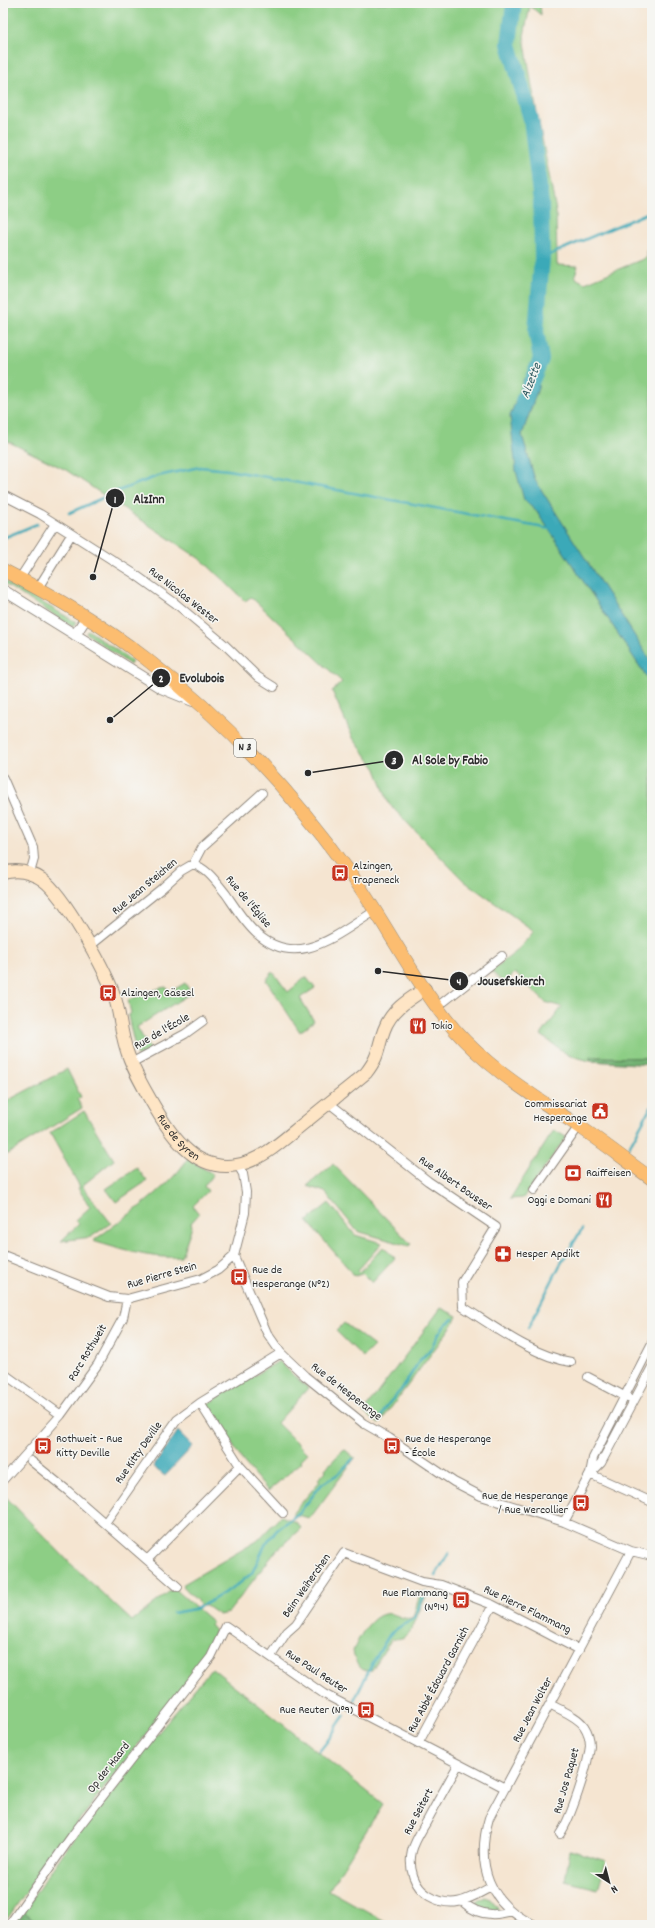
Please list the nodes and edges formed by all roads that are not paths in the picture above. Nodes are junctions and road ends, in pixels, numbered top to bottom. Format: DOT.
graph roads {
  1 [pos="3,495"];
  2 [pos="55,524"];
  3 [pos="71,534"];
  4 [pos="3,570"];
  5 [pos="20,578"];
  6 [pos="38,588"];
  7 [pos="3,590"];
  8 [pos="86,618"];
  9 [pos="75,635"];
  10 [pos="274,687"];
  11 [pos="200,704"];
  12 [pos="3,778"];
  13 [pos="262,793"];
  14 [pos="193,864"];
  15 [pos="3,873"];
  16 [pos="30,873"];
  17 [pos="375,911"];
  18 [pos="90,946"];
  19 [pos="502,956"];
  20 [pos="425,989"];
  21 [pos="437,1006"];
  22 [pos="203,1021"];
  23 [pos="132,1063"];
  24 [pos="329,1103"];
  25 [pos="579,1126"];
  26 [pos="238,1165"];
  27 [pos="652,1179"];
  28 [pos="534,1190"];
  29 [pos="3,1255"];
  30 [pos="234,1256"];
  31 [pos="127,1299"];
  32 [pos="652,1343"];
  33 [pos="281,1353"];
  34 [pos="571,1362"];
  35 [pos="652,1367"];
  36 [pos="3,1373"];
  37 [pos="588,1377"];
  38 [pos="624,1396"];
  39 [pos="634,1402"];
  40 [pos="200,1403"];
  41 [pos="61,1415"];
  42 [pos="31,1461"];
  43 [pos="240,1466"];
  44 [pos="590,1474"];
  45 [pos="3,1480"];
  46 [pos="652,1502"];
  47 [pos="283,1513"];
  48 [pos="564,1522"];
  49 [pos="105,1523"];
  50 [pos="631,1550"];
  51 [pos="652,1556"];
  52 [pos="148,1559"];
  53 [pos="441,1585"];
  54 [pos="178,1586"];
  55 [pos="493,1605"];
  56 [pos="226,1626"];
  57 [pos="579,1650"];
  58 [pos="271,1656"];
  59 [pos="550,1704"];
  60 [pos="418,1744"];
  61 [pos="458,1765"];
  62 [pos="505,1788"];
  63 [pos="560,1834"];
  64 [pos="491,1887"];
  65 [pos="463,1902"];
  66 [pos="511,1910"];
  67 [pos="9,1925"];
  68 [pos="535,1925"];
  1 -- 2 [label="street, Rue Nicolas Wester"];
  2 -- 3 [label="street, Rue Nicolas Wester"];
  2 -- 5 [label="street"];
  3 -- 6 [label="street"];
  3 -- 10 [label="street, Rue Nicolas Wester"];
  4 -- 5 [label="main road, N 3"];
  5 -- 6 [label="main road, N 3"];
  6 -- 8 [label="main road, N 3"];
  7 -- 9 [label="street, N 3"];
  8 -- 9 [label="street"];
  8 -- 11 [label="main road, N 3"];
  9 -- 11 [label="street, N 3"];
  11 -- 17 [label="main road, N 3"];
  12 -- 16 [label="street"];
  13 -- 14 [label="street, Rue Jean Steichen"];
  14 -- 17 [label="street, Rue de l'Église"];
  14 -- 18 [label="street, Rue Jean Steichen"];
  15 -- 16 [label="main road, Rue de Syren"];
  16 -- 18 [label="main road, Rue de Syren"];
  17 -- 20 [label="main road, N 3"];
  18 -- 23 [label="main road, Rue de Syren"];
  19 -- 21 [label="street"];
  20 -- 21 [label="main road, N 3"];
  20 -- 24 [label="main road, Rue de Syren"];
  21 -- 25 [label="main road, N 3"];
  22 -- 23 [label="street, Rue de l'École"];
  23 -- 26 [label="main road, Rue de Syren"];
  24 -- 26 [label="main road, Rue de Syren"];
  24 -- 34 [label="street, Rue Albert Bousser"];
  25 -- 27 [label="main road, N 3"];
  25 -- 28 [label="street"];
  26 -- 30 [label="street"];
  29 -- 31 [label="street, Rue Pierre Stein"];
  30 -- 31 [label="street, Rue Pierre Stein"];
  30 -- 33 [label="street, Rue de Hesperange"];
  31 -- 41 [label="street, Parc Rothweit"];
  32 -- 38 [label="street"];
  33 -- 40 [label="street, Rue Kitty Deville"];
  33 -- 48 [label="street, Rue de Hesperange"];
  35 -- 39 [label="street"];
  36 -- 41 [label="street"];
  37 -- 38 [label="street"];
  38 -- 39 [label="street"];
  38 -- 44 [label="street"];
  39 -- 44 [label="street"];
  40 -- 43 [label="street"];
  40 -- 49 [label="street, Rue Kitty Deville"];
  41 -- 45 [label="street, Parc Rothweit"];
  42 -- 49 [label="street"];
  43 -- 47 [label="street"];
  43 -- 52 [label="street"];
  44 -- 46 [label="street"];
  44 -- 48 [label="street"];
  48 -- 50 [label="street, Rue de Hesperange"];
  49 -- 52 [label="street"];
  50 -- 51 [label="street, Rue de Hesperange"];
  50 -- 57 [label="street, Rue Jean Wolter"];
  52 -- 54 [label="street"];
  53 -- 55 [label="street, Rue Pierre Flammang"];
  53 -- 58 [label="street, Beim Weiherchen"];
  55 -- 57 [label="street, Rue Pierre Flammang"];
  55 -- 60 [label="street, Rue Abbé Édouard Garnich"];
  56 -- 58 [label="street, Rue Paul Reuter"];
  56 -- 67 [label="street, Op der Haard"];
  57 -- 59 [label="street, Rue Jean Wolter"];
  58 -- 60 [label="street, Rue Paul Reuter"];
  59 -- 62 [label="street, Rue Jean Wolter"];
  59 -- 63 [label="street, Rue Jos Paquet"];
  60 -- 61 [label="street, Rue Abbé Édouard Garnich"];
  61 -- 62 [label="street, Rue Abbé Édouard Garnich"];
  61 -- 65 [label="street, Rue Seitert"];
  62 -- 64 [label="street, Rue Jean Wolter"];
  64 -- 65 [label="street"];
  64 -- 66 [label="street, Rue Jean Wolter"];
  65 -- 66 [label="street"];
  66 -- 68 [label="street, Rue Jean Wolter"];
}
